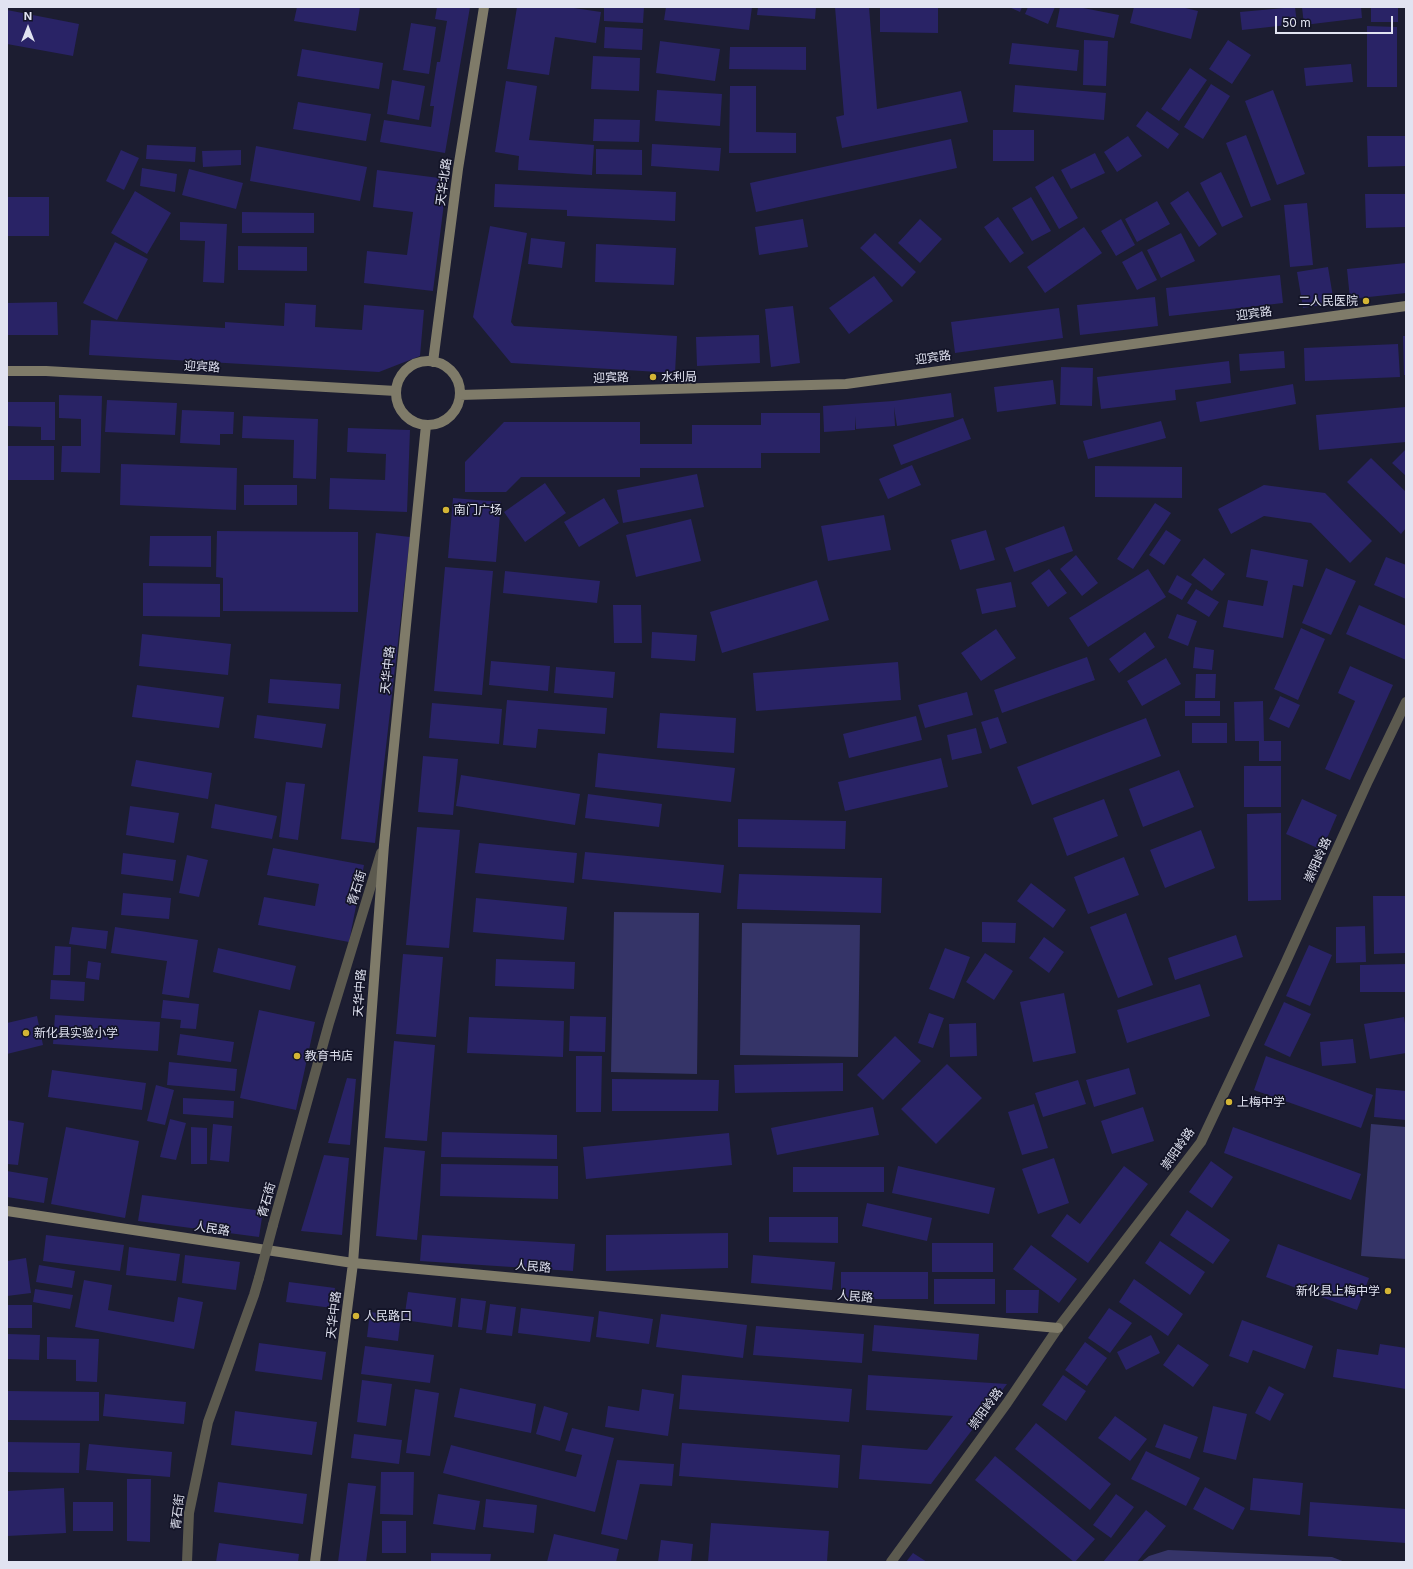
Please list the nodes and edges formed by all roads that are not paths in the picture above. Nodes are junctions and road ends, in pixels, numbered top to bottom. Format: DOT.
graph roads {
  1 [pos="484,7"];
  2 [pos="1406,306"];
  3 [pos="433,362"];
  4 [pos="7,371"];
  5 [pos="396,391"];
  6 [pos="460,395"];
  7 [pos="426,424"];
  8 [pos="1406,702"];
  9 [pos="384,845"];
  10 [pos="7,1211"];
  11 [pos="353,1264"];
  12 [pos="1058,1328"];
  13 [pos="187,1562"];
  14 [pos="316,1562"];
  15 [pos="891,1562"];
  1 -- 3 [label="street, 天华北路"];
  2 -- 6 [label="street, 迎宾路"];
  3 -- 5 [label="street"];
  3 -- 6 [label="street"];
  4 -- 5 [label="street, 迎宾路"];
  5 -- 7 [label="street"];
  6 -- 7 [label="street"];
  7 -- 9 [label="street, 天华中路"];
  8 -- 12 [label="street, 崇阳岭路"];
  9 -- 11 [label="street, 天华中路"];
  9 -- 13 [label="street, 青石街, bridge"];
  10 -- 11 [label="street, 人民路"];
  11 -- 12 [label="street, 人民路"];
  11 -- 14 [label="street, 天华中路"];
  12 -- 15 [label="street, 崇阳岭路"];
}
